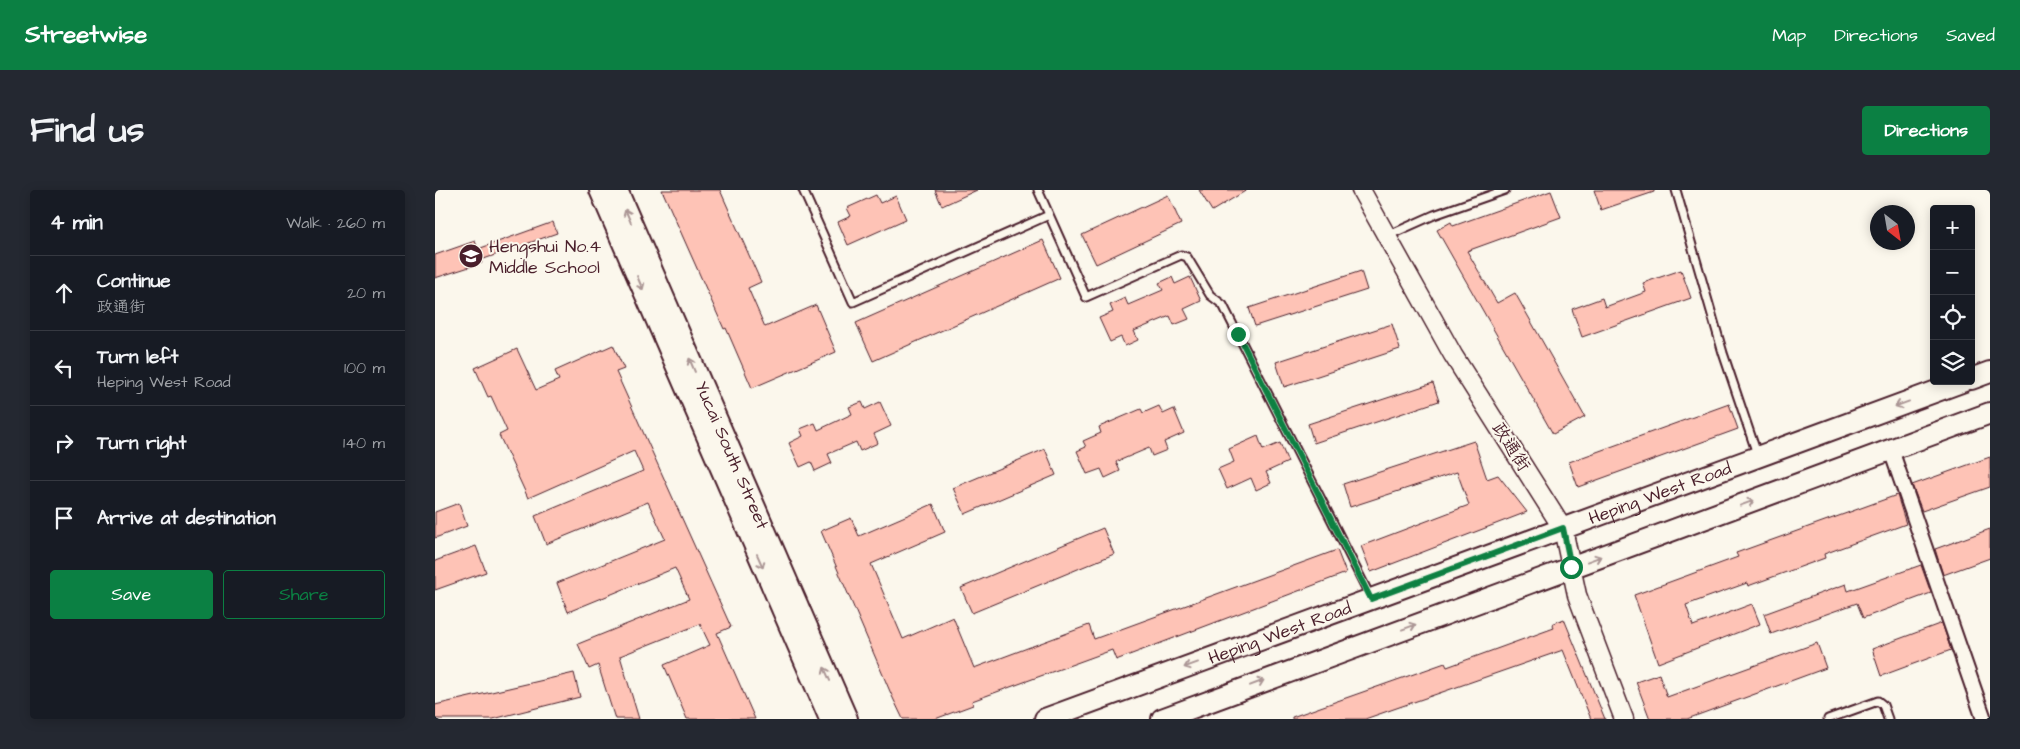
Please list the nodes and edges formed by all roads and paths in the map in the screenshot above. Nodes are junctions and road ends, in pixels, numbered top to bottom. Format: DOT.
graph roads {
  1 [pos="600,190"];
  2 [pos="617,190"];
  3 [pos="803,190"];
  4 [pos="1038,190"];
  5 [pos="1361,190"];
  6 [pos="1505,190"];
  7 [pos="1676,190"];
  8 [pos="1049,215"];
  9 [pos="1387,236"];
  10 [pos="1990,372"];
  11 [pos="1975,377"];
  12 [pos="1953,385"];
  13 [pos="1990,413"];
  14 [pos="1891,450"];
  15 [pos="1758,457"];
  16 [pos="1563,528"];
  17 [pos="1571,567"];
  18 [pos="1371,599"];
  19 [pos="830,719"];
  20 [pos="847,719"];
  21 [pos="1045,719"];
  22 [pos="1162,719"];
  23 [pos="1623,719"];
  24 [pos="1828,719"];
  25 [pos="1887,719"];
  26 [pos="1984,719"];
  1 -- 19 [label="main road, Yucai South Street, one-way"];
  20 -- 2 [label="main road, Yucai South Street, one-way"];
  3 -- 8 [label="lane"];
  4 -- 8 [label="lane"];
  5 -- 9 [label="street, 政通街"];
  6 -- 9 [label="lane"];
  7 -- 15 [label="lane"];
  8 -- 18 [label="lane"];
  9 -- 16 [label="street, 政通街"];
  10 -- 11 [label="main road"];
  12 -- 15 [label="main road, Heping West Road, one-way"];
  13 -- 14 [label="main road"];
  17 -- 14 [label="main road, one-way"];
  14 -- 26 [label="street"];
  15 -- 16 [label="main road, Heping West Road"];
  16 -- 17 [label="street, 政通街"];
  16 -- 18 [label="main road, Heping West Road"];
  22 -- 17 [label="main road, one-way"];
  17 -- 23 [label="street, 政通街"];
  18 -- 21 [label="main road, Heping West Road, one-way"];
  24 -- 25 [label="lane"];
}
